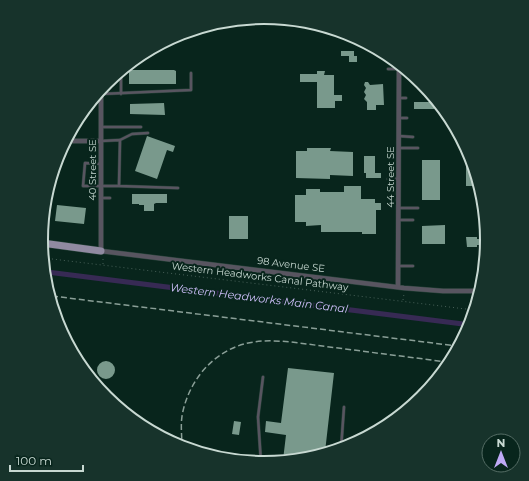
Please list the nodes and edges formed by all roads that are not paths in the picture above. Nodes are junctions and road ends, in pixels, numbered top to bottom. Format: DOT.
graph roads {
  1 [pos="395,68"];
  2 [pos="388,69"];
  3 [pos="399,71"];
  4 [pos="191,73"];
  5 [pos="121,79"];
  6 [pos="106,93"];
  7 [pos="121,94"];
  8 [pos="399,98"];
  9 [pos="406,98"];
  10 [pos="101,99"];
  11 [pos="399,118"];
  12 [pos="407,118"];
  13 [pos="101,127"];
  14 [pos="142,127"];
  15 [pos="148,133"];
  16 [pos="399,136"];
  17 [pos="414,137"];
  18 [pos="120,140"];
  19 [pos="72,141"];
  20 [pos="101,141"];
  21 [pos="399,148"];
  22 [pos="418,148"];
  23 [pos="101,164"];
  24 [pos="388,179"];
  25 [pos="399,179"];
  26 [pos="101,186"];
  27 [pos="119,186"];
  28 [pos="178,188"];
  29 [pos="101,198"];
  30 [pos="110,198"];
  31 [pos="399,208"];
  32 [pos="418,208"];
  33 [pos="399,220"];
  34 [pos="413,220"];
  35 [pos="48,244"];
  36 [pos="102,251"];
  37 [pos="398,266"];
  38 [pos="413,266"];
  39 [pos="398,287"];
  40 [pos="475,291"];
  41 [pos="263,377"];
  42 [pos="344,407"];
  43 [pos="341,443"];
  44 [pos="261,457"];
  1 -- 2 [label="lane"];
  3 -- 8 [label="street, 44 Street SE"];
  4 -- 7 [label="lane"];
  5 -- 7 [label="lane"];
  6 -- 7 [label="lane"];
  8 -- 9 [label="lane"];
  8 -- 11 [label="street, 44 Street SE"];
  10 -- 13 [label="street, 40 Street SE"];
  11 -- 12 [label="lane"];
  11 -- 16 [label="street, 44 Street SE"];
  13 -- 14 [label="lane"];
  13 -- 20 [label="street, 40 Street SE"];
  15 -- 18 [label="lane"];
  16 -- 17 [label="lane"];
  16 -- 21 [label="street, 44 Street SE"];
  18 -- 20 [label="lane"];
  18 -- 27 [label="lane"];
  19 -- 20 [label="street"];
  20 -- 23 [label="street, 40 Street SE"];
  21 -- 22 [label="lane"];
  21 -- 25 [label="street, 44 Street SE"];
  23 -- 26 [label="street, 40 Street SE"];
  23 -- 26 [label="lane"];
  24 -- 25 [label="lane"];
  25 -- 31 [label="street, 44 Street SE"];
  26 -- 27 [label="lane"];
  26 -- 29 [label="street, 40 Street SE"];
  27 -- 28 [label="lane"];
  29 -- 30 [label="lane"];
  29 -- 36 [label="street, 40 Street SE"];
  31 -- 32 [label="lane"];
  31 -- 33 [label="street, 44 Street SE"];
  33 -- 34 [label="lane"];
  33 -- 37 [label="street, 44 Street SE"];
  35 -- 36 [label="main road"];
  36 -- 39 [label="street, 98 Avenue SE"];
  37 -- 38 [label="lane"];
  37 -- 39 [label="street, 44 Street SE"];
  39 -- 40 [label="street, 98 Avenue SE"];
  41 -- 44 [label="lane"];
  42 -- 43 [label="lane"];
}
